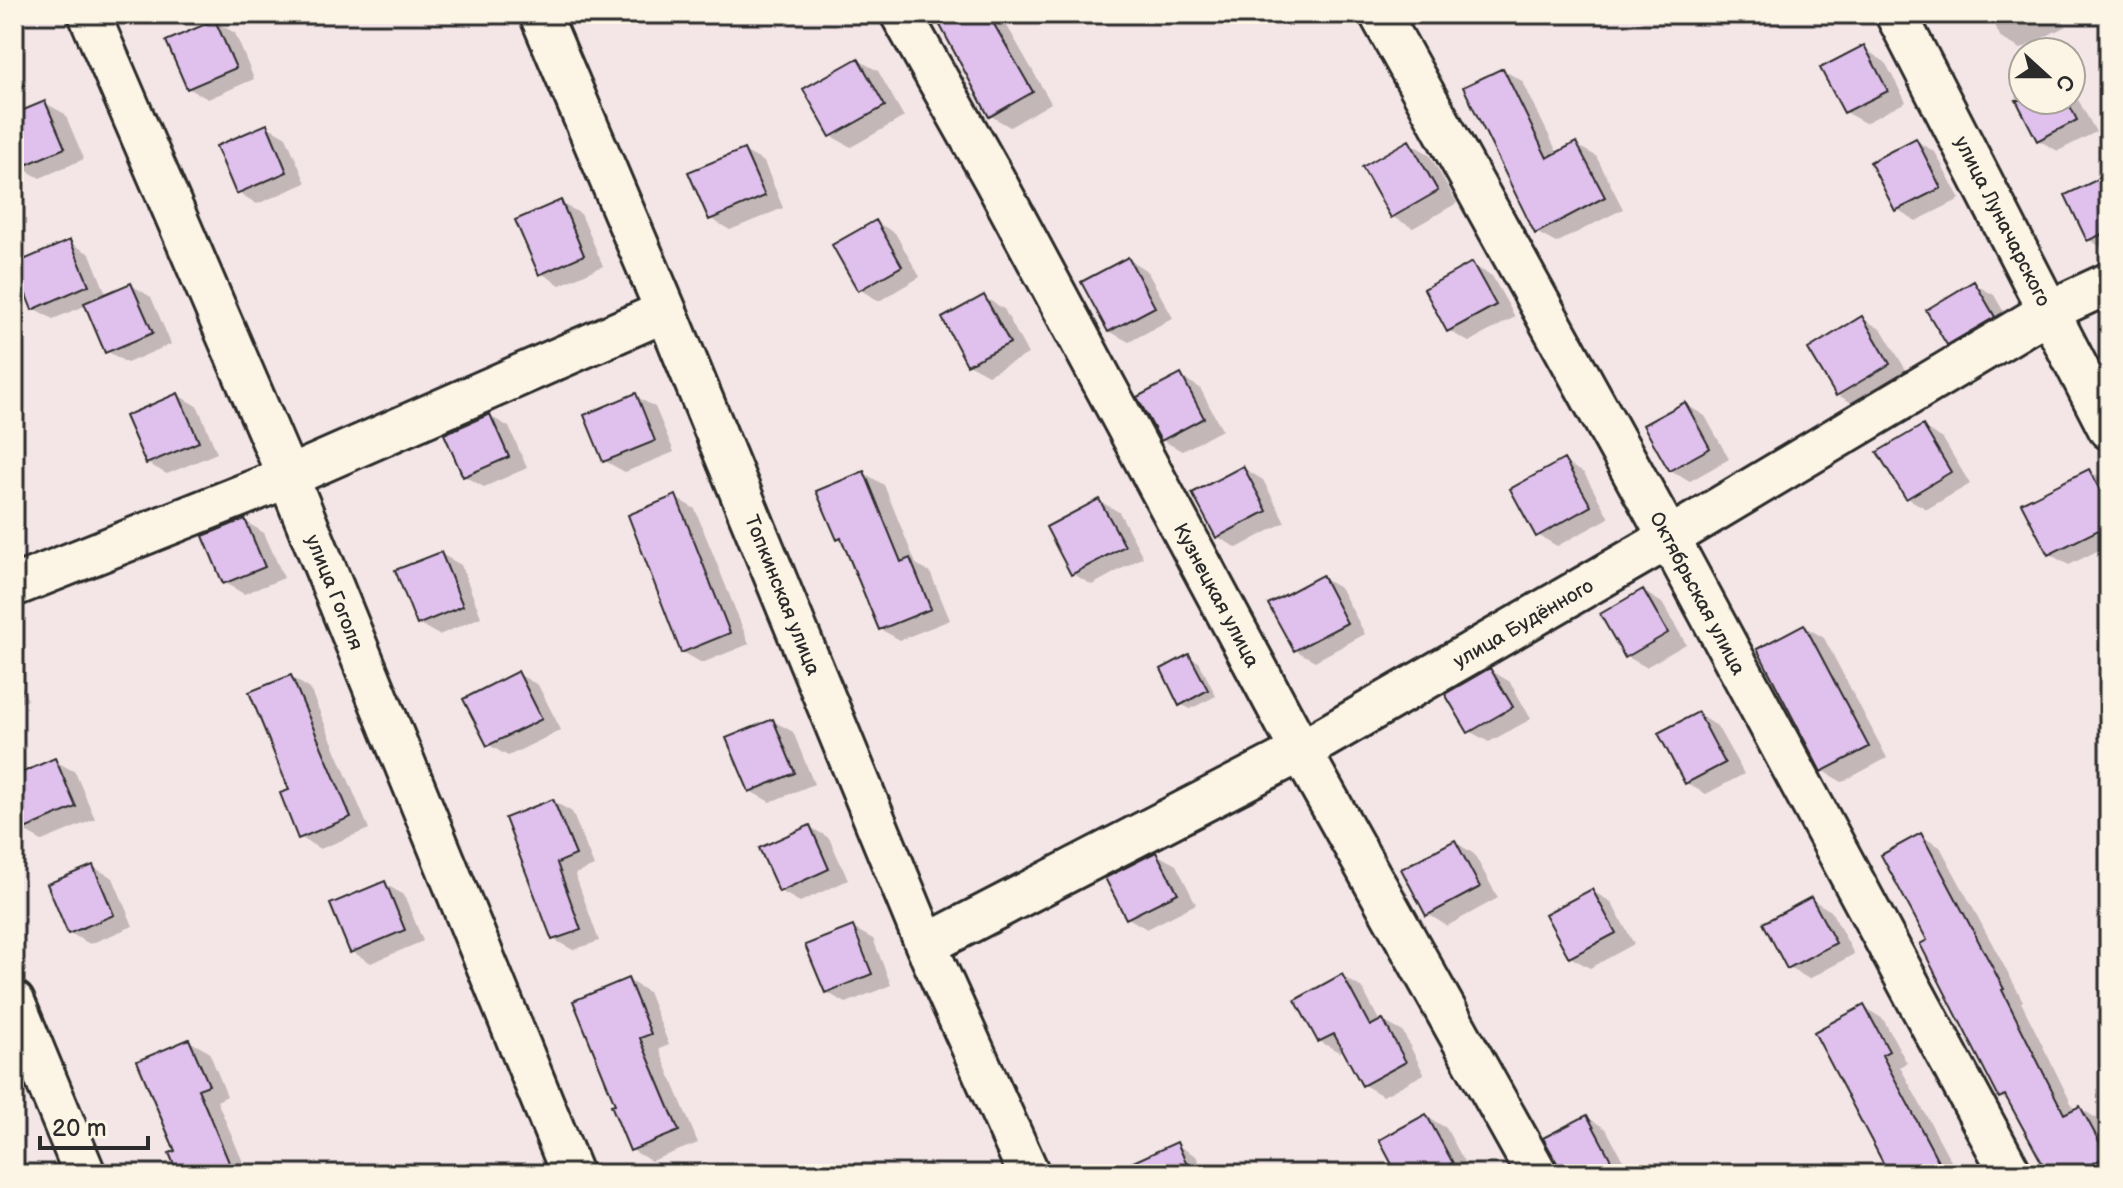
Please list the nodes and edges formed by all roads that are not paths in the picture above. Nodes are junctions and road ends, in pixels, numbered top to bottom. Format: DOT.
graph roads {
  1 [pos="89,14"];
  2 [pos="540,14"];
  3 [pos="901,14"];
  4 [pos="1380,14"];
  5 [pos="1896,14"];
  6 [pos="2109,283"];
  7 [pos="666,311"];
  8 [pos="2049,311"];
  9 [pos="2109,429"];
  10 [pos="288,477"];
  11 [pos="1669,538"];
  12 [pos="14,586"];
  13 [pos="1301,751"];
  14 [pos="926,945"];
  15 [pos="14,1002"];
  16 [pos="85,1174"];
  17 [pos="572,1174"];
  18 [pos="1029,1174"];
  19 [pos="1537,1174"];
  20 [pos="2011,1174"];
  1 -- 10 [label="street, улица Гоголя"];
  2 -- 7 [label="street, Топкинская улица"];
  3 -- 13 [label="street, Кузнецкая улица"];
  4 -- 11 [label="street, Октябрьская улица"];
  5 -- 8 [label="street, улица Луначарского"];
  6 -- 8 [label="street, улица Будённого"];
  7 -- 10 [label="street"];
  7 -- 14 [label="street, Топкинская улица"];
  8 -- 9 [label="street, улица Луначарского"];
  8 -- 11 [label="street, улица Будённого"];
  10 -- 12 [label="street"];
  10 -- 17 [label="street, улица Гоголя"];
  11 -- 13 [label="street, улица Будённого"];
  11 -- 20 [label="street, Октябрьская улица"];
  13 -- 14 [label="street, улица Будённого"];
  13 -- 19 [label="street, Кузнецкая улица"];
  14 -- 18 [label="street, Топкинская улица"];
  15 -- 16 [label="street"];
}
